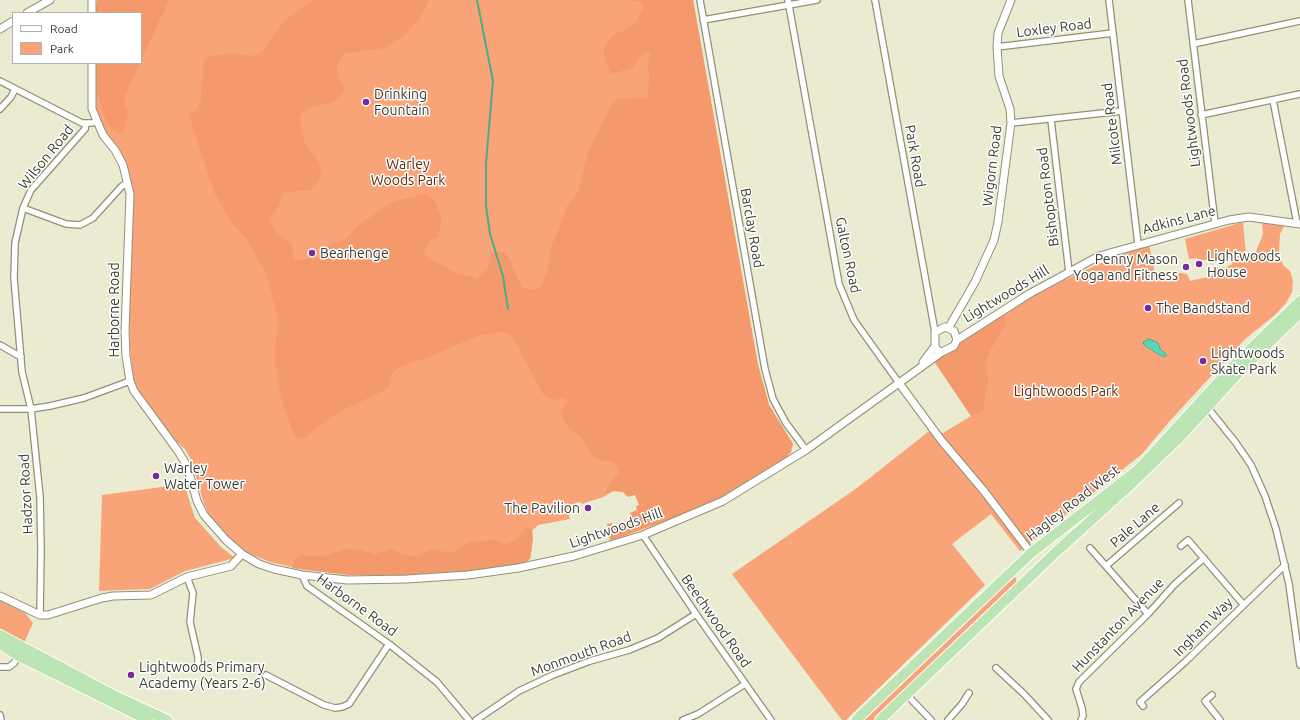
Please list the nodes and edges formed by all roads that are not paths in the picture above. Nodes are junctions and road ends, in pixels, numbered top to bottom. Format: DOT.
graph roads {
  1 [pos="50,0"];
  2 [pos="92,0"];
  3 [pos="700,0"];
  4 [pos="817,0"];
  5 [pos="875,0"];
  6 [pos="1011,0"];
  7 [pos="1109,0"];
  8 [pos="1188,0"];
  9 [pos="788,2"];
  10 [pos="29,12"];
  11 [pos="92,12"];
  12 [pos="703,20"];
  13 [pos="1300,21"];
  14 [pos="12,22"];
  15 [pos="0,29"];
  16 [pos="1113,33"];
  17 [pos="1193,44"];
  18 [pos="997,47"];
  19 [pos="92,64"];
  20 [pos="0,81"];
  21 [pos="15,89"];
  22 [pos="1300,94"];
  23 [pos="1273,100"];
  24 [pos="0,109"];
  25 [pos="1122,111"];
  26 [pos="1201,115"];
  27 [pos="1051,120"];
  28 [pos="97,121"];
  29 [pos="86,123"];
  30 [pos="1011,123"];
  31 [pos="128,183"];
  32 [pos="23,208"];
  33 [pos="1299,223"];
  34 [pos="1215,224"];
  35 [pos="1138,244"];
  36 [pos="1069,272"];
  37 [pos="1300,301"];
  38 [pos="1300,313"];
  39 [pos="932,317"];
  40 [pos="947,327"];
  41 [pos="935,332"];
  42 [pos="957,340"];
  43 [pos="0,345"];
  44 [pos="935,346"];
  45 [pos="942,352"];
  46 [pos="21,357"];
  47 [pos="920,367"];
  48 [pos="22,372"];
  49 [pos="130,380"];
  50 [pos="899,383"];
  51 [pos="1204,405"];
  52 [pos="0,409"];
  53 [pos="31,409"];
  54 [pos="806,450"];
  55 [pos="1179,502"];
  56 [pos="643,535"];
  57 [pos="1181,546"];
  58 [pos="1090,548"];
  59 [pos="1031,553"];
  60 [pos="1055,553"];
  61 [pos="242,554"];
  62 [pos="1204,558"];
  63 [pos="1285,565"];
  64 [pos="1106,566"];
  65 [pos="1009,573"];
  66 [pos="302,575"];
  67 [pos="187,577"];
  68 [pos="1019,587"];
  69 [pos="0,596"];
  70 [pos="1244,604"];
  71 [pos="696,614"];
  72 [pos="1148,614"];
  73 [pos="40,615"];
  74 [pos="0,635"];
  75 [pos="0,644"];
  76 [pos="389,644"];
  77 [pos="21,652"];
  78 [pos="192,656"];
  79 [pos="198,657"];
  80 [pos="1300,665"];
  81 [pos="0,667"];
  82 [pos="198,668"];
  83 [pos="996,668"];
  84 [pos="266,676"];
  85 [pos="745,684"];
  86 [pos="969,693"];
  87 [pos="907,695"];
  88 [pos="1212,696"];
  89 [pos="1143,706"];
  90 [pos="0,715"];
  91 [pos="1,720"];
  92 [pos="148,720"];
  93 [pos="167,720"];
  94 [pos="469,720"];
  95 [pos="476,720"];
  96 [pos="683,720"];
  97 [pos="771,720"];
  98 [pos="856,720"];
  99 [pos="880,720"];
  100 [pos="931,720"];
  101 [pos="948,720"];
  102 [pos="1048,720"];
  103 [pos="1081,720"];
  104 [pos="1220,720"];
  1 -- 10 [label="street"];
  2 -- 11 [label="street"];
  3 -- 12 [label="street, Barclay Road"];
  4 -- 9 [label="street"];
  5 -- 39 [label="street, Park Road"];
  6 -- 18 [label="street, Wigorn Road"];
  7 -- 16 [label="street, Milcote Road"];
  8 -- 17 [label="street, Lightwoods Road"];
  9 -- 12 [label="street"];
  9 -- 50 [label="street, Galton Road"];
  12 -- 54 [label="street, Barclay Road"];
  13 -- 17 [label="street"];
  14 -- 15 [label="street"];
  16 -- 18 [label="street, Loxley Road"];
  16 -- 25 [label="street, Milcote Road"];
  17 -- 26 [label="street, Lightwoods Road"];
  18 -- 30 [label="street, Wigorn Road"];
  19 -- 28 [label="street, Harborne Road"];
  20 -- 21 [label="street"];
  21 -- 24 [label="street"];
  21 -- 29 [label="street"];
  22 -- 23 [label="street"];
  23 -- 26 [label="street"];
  23 -- 33 [label="street"];
  25 -- 27 [label="street"];
  25 -- 35 [label="street, Milcote Road"];
  26 -- 34 [label="street, Lightwoods Road"];
  27 -- 30 [label="street"];
  27 -- 36 [label="street, Bishopton Road"];
  28 -- 29 [label="street"];
  28 -- 31 [label="street, Harborne Road"];
  29 -- 32 [label="street, Wilson Road"];
  30 -- 40 [label="street, Wigorn Road"];
  31 -- 32 [label="street"];
  31 -- 49 [label="street, Harborne Road"];
  32 -- 46 [label="street, Wilson Road"];
  33 -- 34 [label="street, Adkins Lane"];
  34 -- 35 [label="street, Adkins Lane"];
  35 -- 36 [label="street, Adkins Lane"];
  36 -- 42 [label="street, Lightwoods Hill"];
  37 -- 51 [label="highway, Hagley Road West"];
  38 -- 51 [label="highway, Hagley Road West"];
  39 -- 40 [label="street"];
  39 -- 41 [label="street, Park Road"];
  40 -- 41 [label="street"];
  40 -- 42 [label="street"];
  41 -- 44 [label="street"];
  42 -- 45 [label="street"];
  43 -- 46 [label="street"];
  44 -- 45 [label="street"];
  44 -- 47 [label="street, Lightwoods Hill"];
  45 -- 47 [label="street, Lightwoods Hill"];
  46 -- 48 [label="street, Wilson Road"];
  47 -- 50 [label="street, Lightwoods Hill"];
  48 -- 53 [label="street, Hadzor Road"];
  49 -- 53 [label="street"];
  49 -- 61 [label="street, Harborne Road"];
  50 -- 54 [label="street, Lightwoods Hill"];
  50 -- 59 [label="street, Galton Road"];
  51 -- 59 [label="highway, Hagley Road West"];
  51 -- 60 [label="highway, Hagley Road West"];
  51 -- 63 [label="street"];
  52 -- 53 [label="street"];
  53 -- 73 [label="street, Hadzor Road"];
  54 -- 56 [label="street, Lightwoods Hill"];
  55 -- 64 [label="street, Pale Lane"];
  56 -- 66 [label="street, Lightwoods Hill"];
  56 -- 71 [label="street, Beechwood Road"];
  57 -- 62 [label="street"];
  58 -- 64 [label="street"];
  59 -- 60 [label="highway"];
  59 -- 65 [label="highway, Hagley Road West"];
  60 -- 68 [label="highway, Hagley Road West"];
  61 -- 66 [label="street, Harborne Road"];
  61 -- 67 [label="street"];
  62 -- 70 [label="street"];
  62 -- 72 [label="street, Hunstanton Avenue"];
  63 -- 70 [label="street, Ingham Way"];
  63 -- 80 [label="street"];
  64 -- 72 [label="street"];
  65 -- 68 [label="highway"];
  65 -- 98 [label="highway, Hagley Road West"];
  66 -- 76 [label="street, Harborne Road"];
  67 -- 73 [label="street"];
  67 -- 79 [label="street"];
  68 -- 87 [label="highway, Hagley Road West"];
  69 -- 73 [label="street"];
  70 -- 89 [label="street, Ingham Way"];
  71 -- 85 [label="street, Beechwood Road"];
  71 -- 95 [label="street, Monmouth Road"];
  72 -- 103 [label="street, Hunstanton Avenue"];
  74 -- 77 [label="highway"];
  75 -- 77 [label="highway"];
  76 -- 84 [label="street"];
  76 -- 94 [label="street, Harborne Road"];
  77 -- 81 [label="street"];
  77 -- 92 [label="highway"];
  77 -- 93 [label="highway"];
  78 -- 79 [label="street"];
  79 -- 82 [label="street"];
  83 -- 102 [label="street"];
  85 -- 96 [label="street"];
  85 -- 97 [label="street, Beechwood Road"];
  86 -- 101 [label="street"];
  87 -- 99 [label="highway, Hagley Road West"];
  87 -- 100 [label="street"];
  88 -- 104 [label="street"];
  90 -- 91 [label="street"];
}
